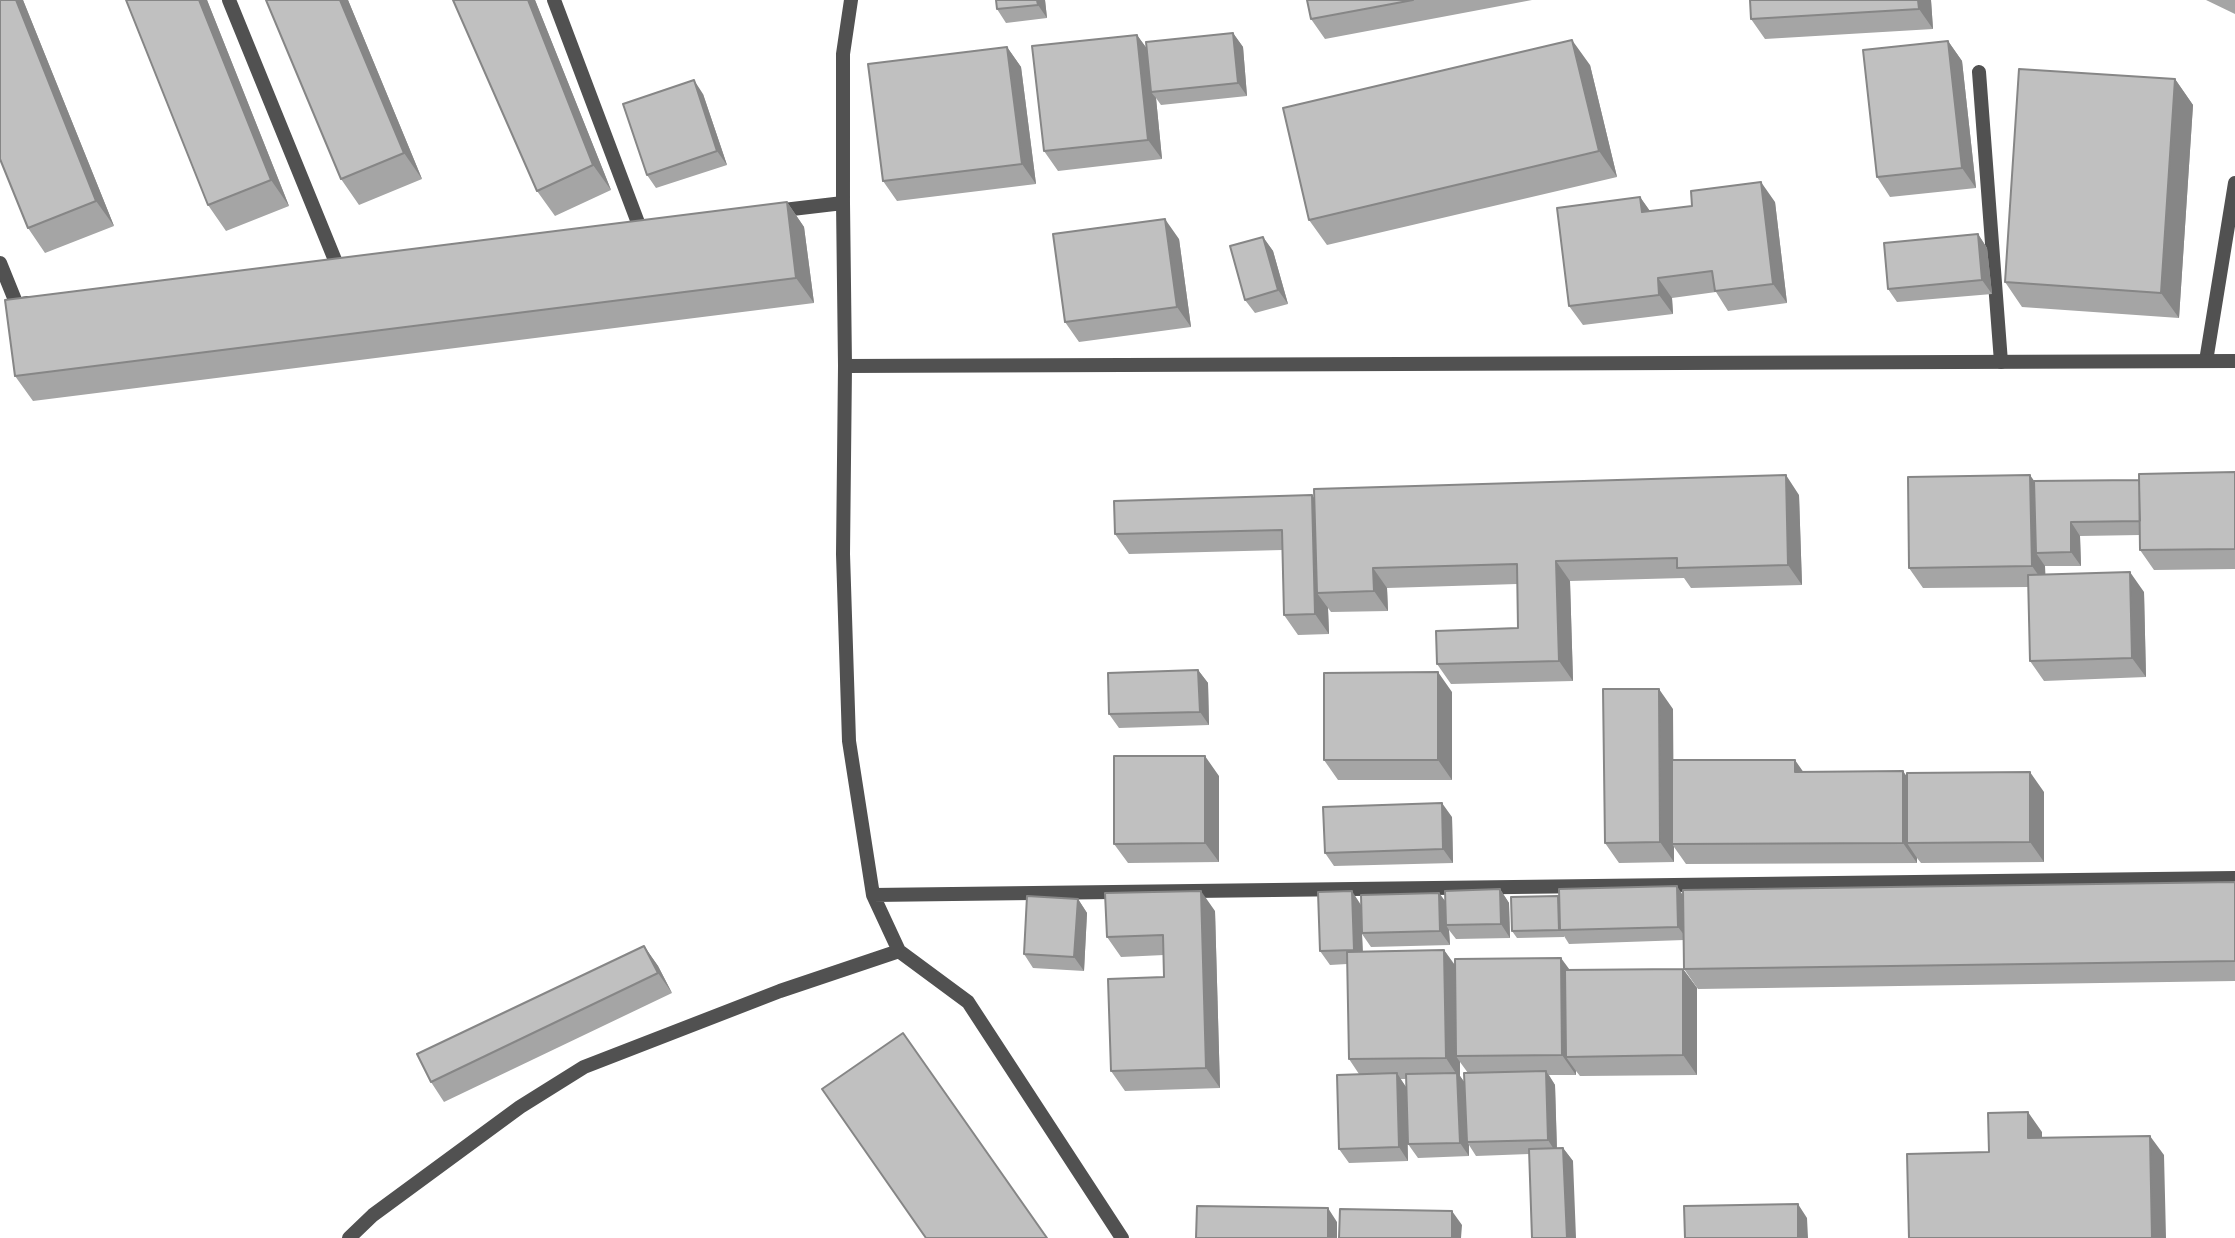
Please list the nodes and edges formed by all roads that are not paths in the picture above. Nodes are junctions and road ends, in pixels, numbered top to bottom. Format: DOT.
graph roads {
  1 [pos="229,0"];
  2 [pos="554,0"];
  3 [pos="851,0"];
  4 [pos="1979,72"];
  5 [pos="2235,183"];
  6 [pos="843,203"];
  7 [pos="761,213"];
  8 [pos="640,228"];
  9 [pos="0,263"];
  10 [pos="337,265"];
  11 [pos="45,301"];
  12 [pos="2206,361"];
  13 [pos="2235,361"];
  14 [pos="2001,362"];
  15 [pos="845,366"];
  16 [pos="2235,878"];
  17 [pos="873,895"];
  18 [pos="899,951"];
  19 [pos="349,1238"];
  20 [pos="1122,1238"];
  1 -- 10 [label="street"];
  2 -- 8 [label="street"];
  3 -- 6 [label="street"];
  4 -- 14 [label="street"];
  5 -- 12 [label="street"];
  6 -- 7 [label="street"];
  6 -- 15 [label="street"];
  9 -- 11 [label="street"];
  12 -- 13 [label="street"];
  12 -- 14 [label="street"];
  14 -- 15 [label="street"];
  15 -- 17 [label="street"];
  16 -- 17 [label="street"];
  17 -- 18 [label="street"];
  18 -- 19 [label="street"];
  18 -- 20 [label="street"];
}
